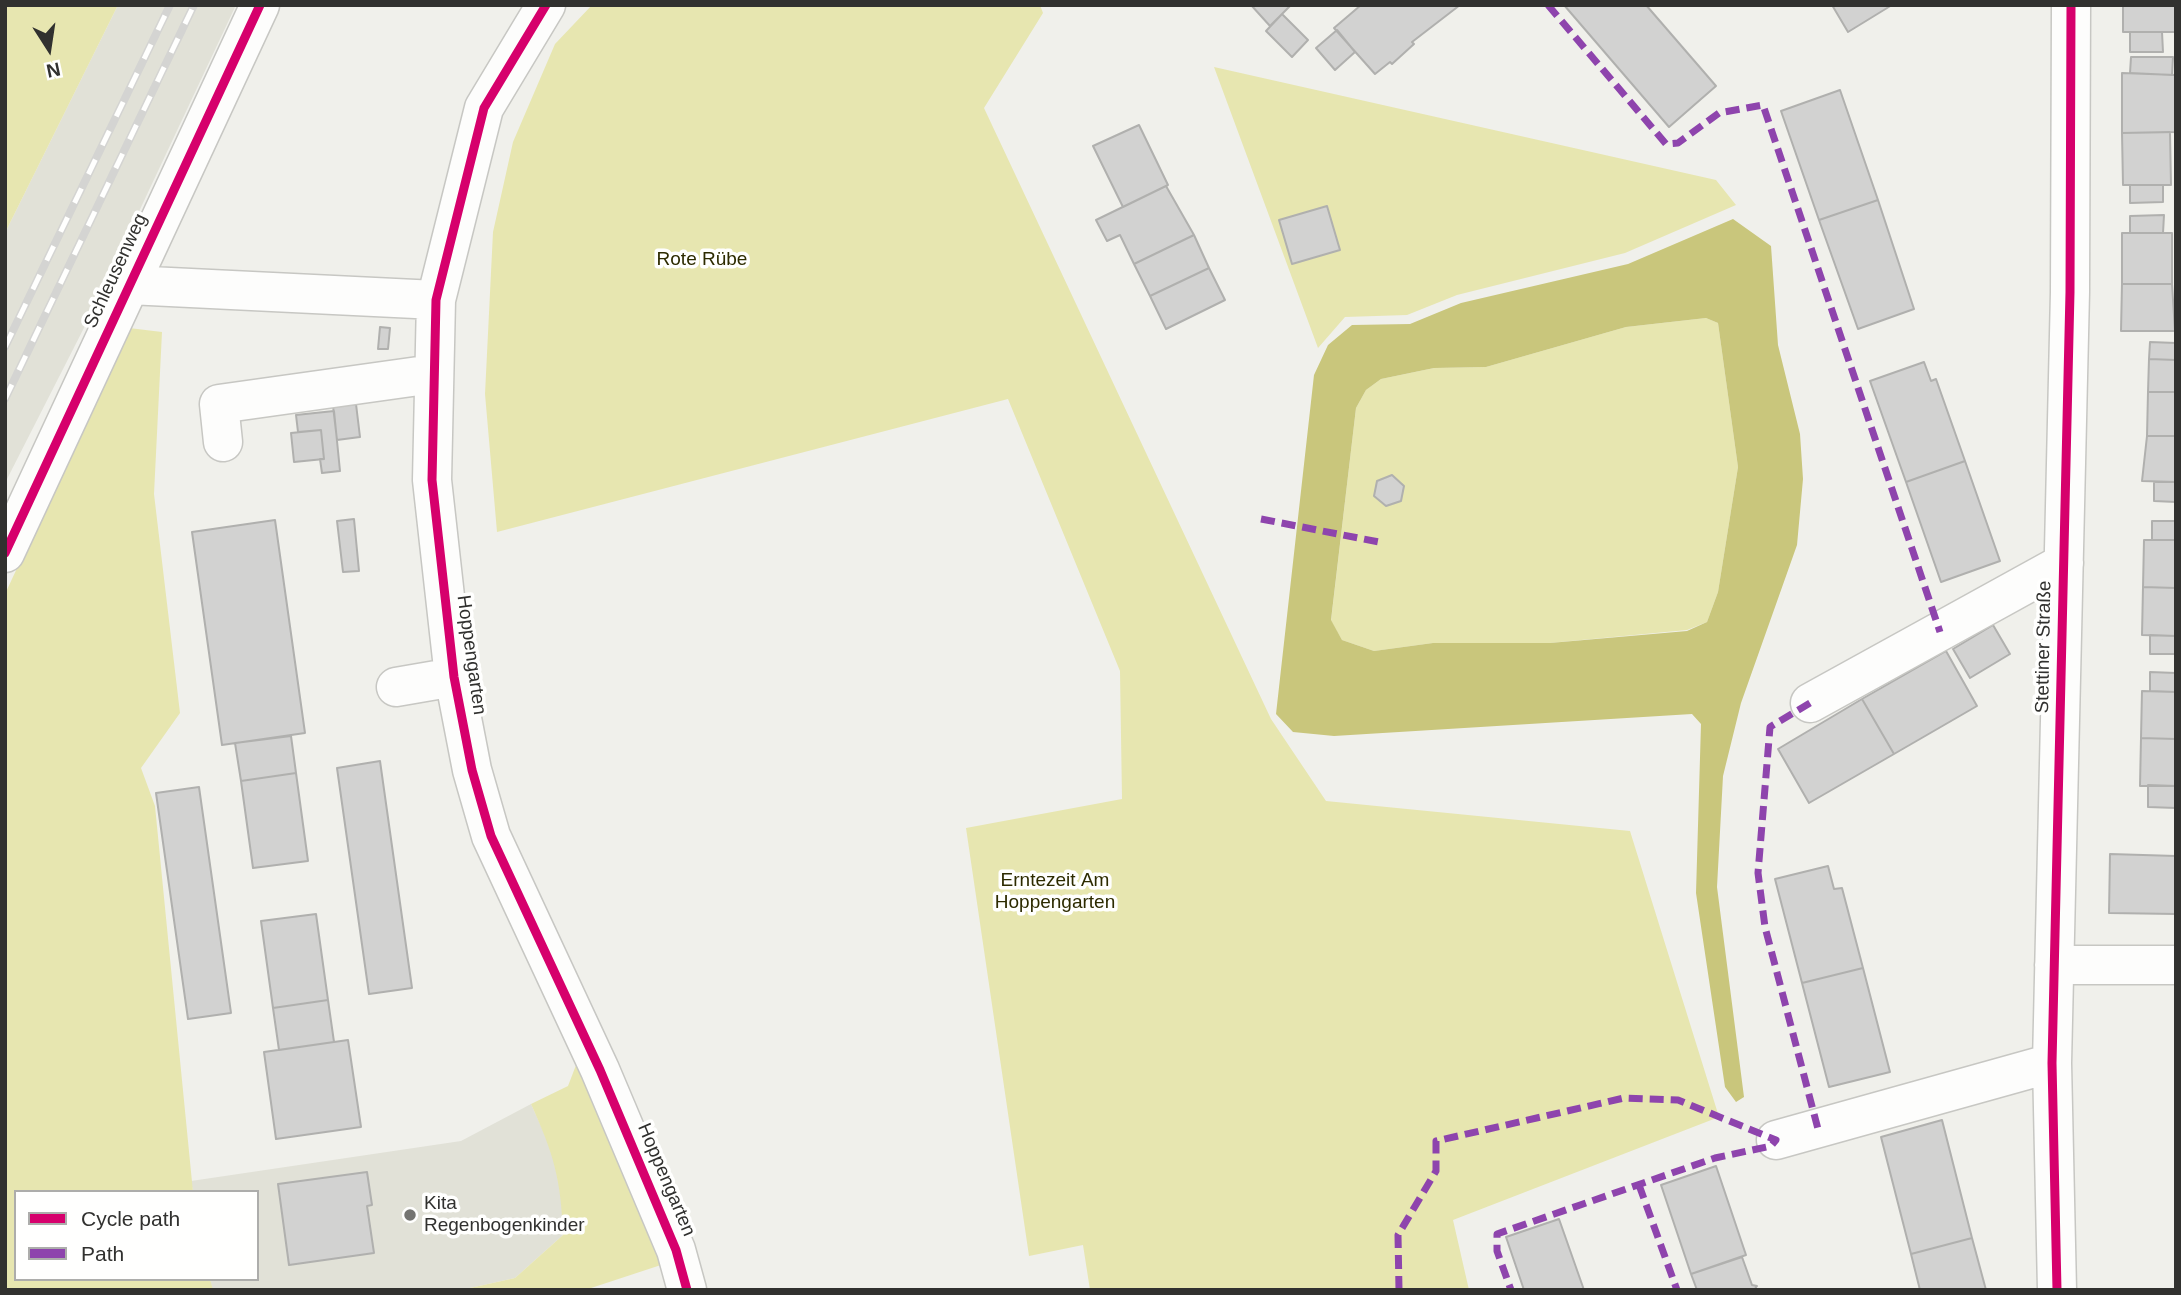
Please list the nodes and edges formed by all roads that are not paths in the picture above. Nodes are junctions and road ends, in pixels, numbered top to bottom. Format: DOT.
graph roads {
  1 [pos="260,5"];
  2 [pos="545,5"];
  3 [pos="2071,5"];
  4 [pos="128,285"];
  5 [pos="436,300"];
  6 [pos="433,374"];
  7 [pos="223,442"];
  8 [pos="5,552"];
  9 [pos="2064,563"];
  10 [pos="454,677"];
  11 [pos="396,687"];
  12 [pos="1810,703"];
  13 [pos="2054,965"];
  14 [pos="2176,965"];
  15 [pos="2052,1063"];
  16 [pos="1776,1140"];
  17 [pos="687,1290"];
  18 [pos="2057,1290"];
  1 -- 4 [label="street, Schleusenweg"];
  2 -- 5 [label="street, Hoppengarten"];
  3 -- 9 [label="street, Stettiner Straße"];
  4 -- 5 [label="street"];
  4 -- 8 [label="street, Schleusenweg"];
  5 -- 6 [label="street, Hoppengarten"];
  6 -- 7 [label="street"];
  6 -- 10 [label="street, Hoppengarten"];
  9 -- 12 [label="street"];
  9 -- 13 [label="street, Stettiner Straße"];
  10 -- 11 [label="street"];
  10 -- 17 [label="street, Hoppengarten"];
  13 -- 14 [label="street"];
  13 -- 15 [label="street, Stettiner Straße"];
  15 -- 16 [label="street"];
  15 -- 18 [label="street, Stettiner Straße"];
}
